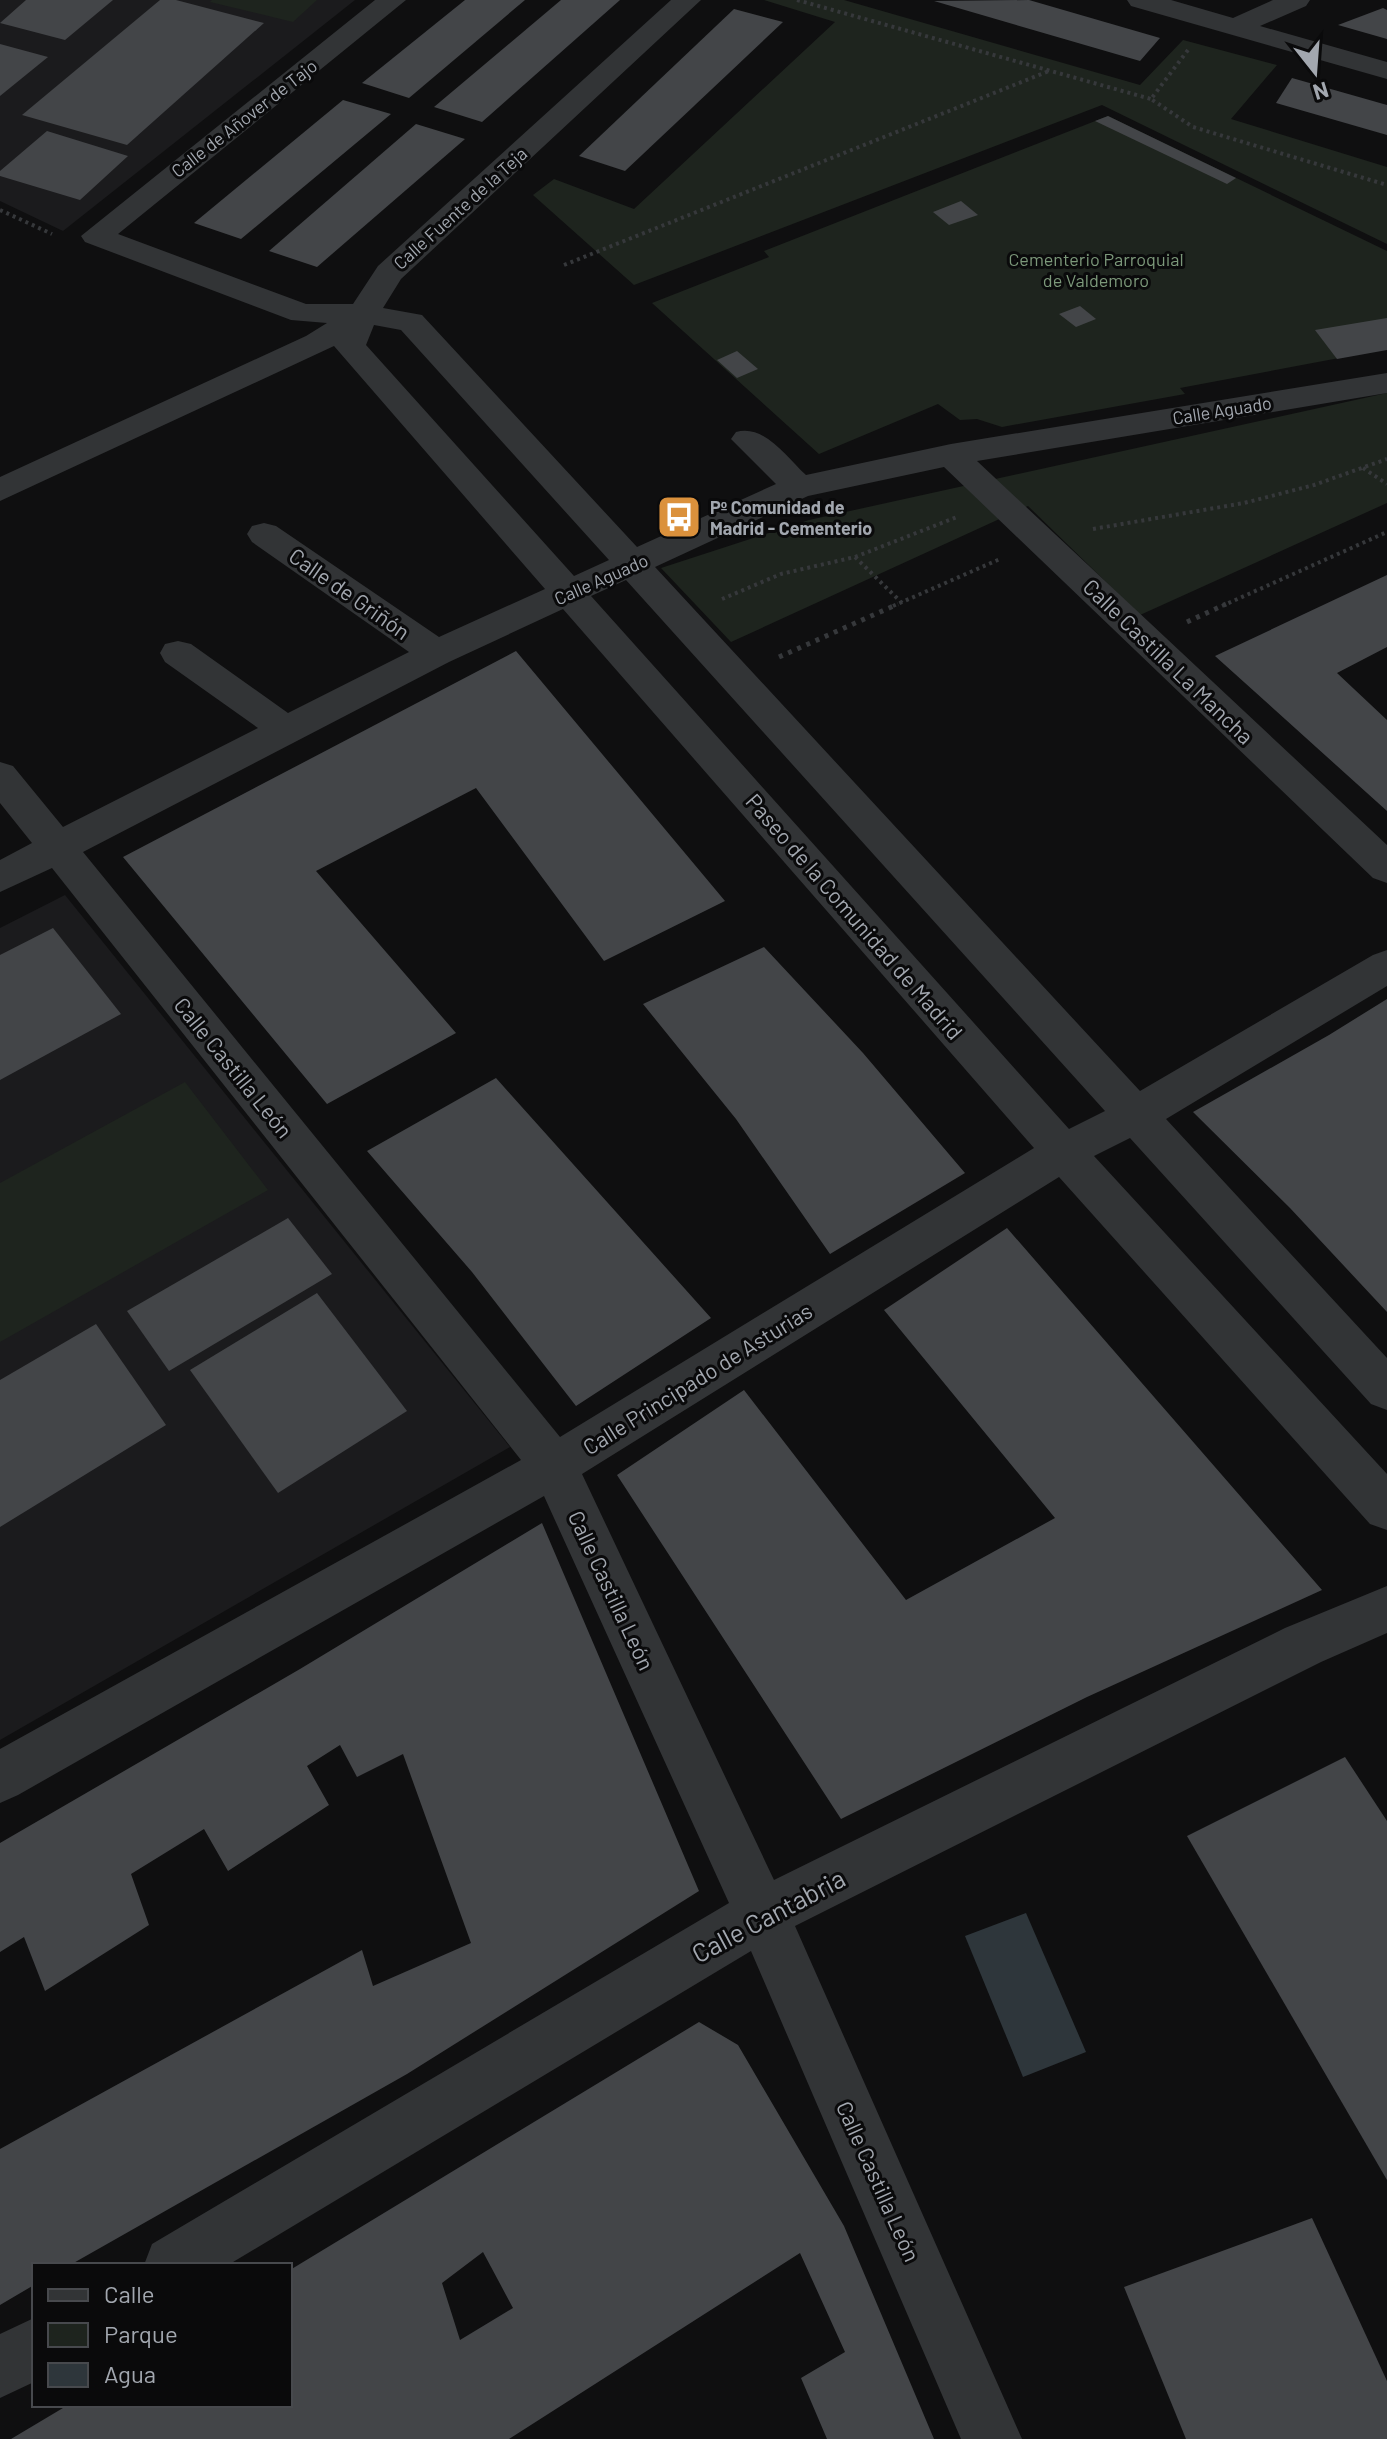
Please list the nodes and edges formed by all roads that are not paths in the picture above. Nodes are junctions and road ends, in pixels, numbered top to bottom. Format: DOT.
graph roads {
  1 [pos="392,0"];
  2 [pos="687,0"];
  3 [pos="1141,0"];
  4 [pos="1296,0"];
  5 [pos="1223,23"];
  6 [pos="1387,71"];
  7 [pos="363,314"];
  8 [pos="1387,383"];
  9 [pos="748,439"];
  10 [pos="951,455"];
  11 [pos="799,487"];
  12 [pos="0,490"];
  13 [pos="264,534"];
  14 [pos="635,564"];
  15 [pos="569,592"];
  16 [pos="178,653"];
  17 [pos="436,653"];
  18 [pos="286,730"];
  19 [pos="0,776"];
  20 [pos="57,848"];
  21 [pos="1387,868"];
  22 [pos="0,877"];
  23 [pos="1387,966"];
  24 [pos="1136,1115"];
  25 [pos="1063,1152"];
  26 [pos="1387,1390"];
  27 [pos="554,1466"];
  28 [pos="1387,1508"];
  29 [pos="1387,1609"];
  30 [pos="0,1777"];
  31 [pos="762,1914"];
  32 [pos="176,2263"];
  33 [pos="32,2349"];
  34 [pos="0,2368"];
  35 [pos="992,2439"];
  1 -- 7 [label="street, Calle de Añover de Tajo"];
  2 -- 7 [label="street, Calle Fuente de la Teja"];
  3 -- 5 [label="street"];
  4 -- 5 [label="street"];
  5 -- 6 [label="street"];
  7 -- 12 [label="street, Calle Fuente de la Teja"];
  7 -- 14 [label="street"];
  7 -- 15 [label="street, Paseo de la Comunidad de Madrid"];
  8 -- 10 [label="street, Calle Aguado"];
  9 -- 11 [label="street"];
  10 -- 11 [label="street, Calle Aguado"];
  10 -- 21 [label="street, Calle Castilla La Mancha"];
  11 -- 14 [label="street, Calle Aguado"];
  13 -- 17 [label="street, Calle de Griñón"];
  14 -- 15 [label="street, Calle Aguado"];
  14 -- 24 [label="street"];
  15 -- 17 [label="street, Calle Aguado"];
  15 -- 25 [label="street, Paseo de la Comunidad de Madrid"];
  16 -- 18 [label="street"];
  17 -- 18 [label="street, Calle Aguado"];
  18 -- 20 [label="street, Calle Aguado"];
  19 -- 20 [label="street, Calle Castilla León"];
  20 -- 22 [label="street, Calle Aguado"];
  20 -- 27 [label="street, Calle Castilla León"];
  23 -- 24 [label="street, Calle Principado de Asturias"];
  24 -- 25 [label="street, Calle Principado de Asturias"];
  24 -- 26 [label="street"];
  25 -- 27 [label="street, Calle Principado de Asturias"];
  25 -- 28 [label="street, Paseo de la Comunidad de Madrid"];
  27 -- 30 [label="street, Calle Principado de Asturias"];
  27 -- 31 [label="street, Calle Castilla León"];
  29 -- 31 [label="street, Calle Cantabria"];
  31 -- 32 [label="street, Calle Cantabria"];
  31 -- 35 [label="street, Calle Castilla León"];
  33 -- 34 [label="street"];
}
